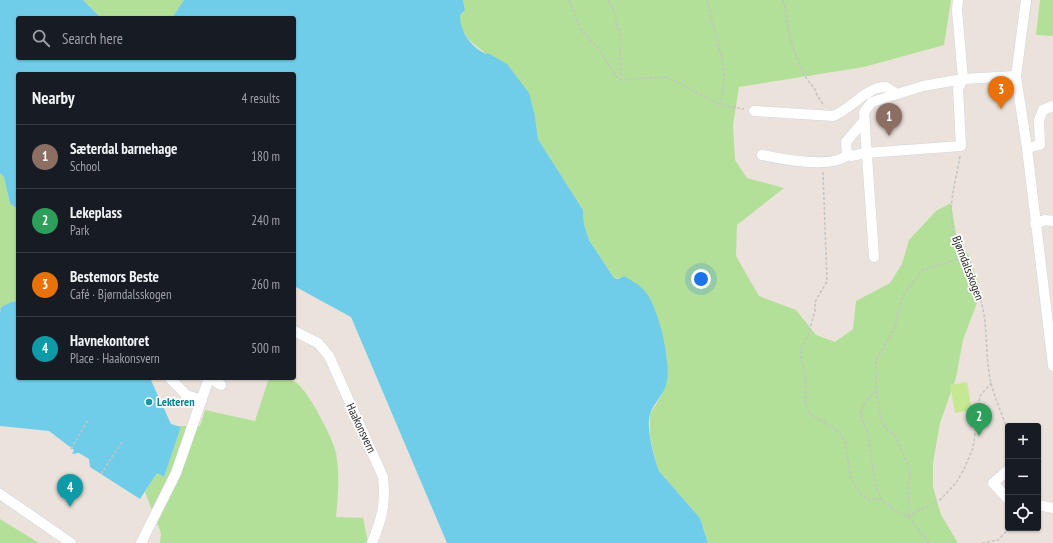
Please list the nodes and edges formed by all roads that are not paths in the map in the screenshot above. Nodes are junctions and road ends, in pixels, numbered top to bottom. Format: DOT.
graph roads {
  1 [pos="958,0"];
  2 [pos="1026,0"];
  3 [pos="1016,76"];
  4 [pos="963,79"];
  5 [pos="897,94"];
  6 [pos="1053,106"];
  7 [pos="754,110"];
  8 [pos="863,122"];
  9 [pos="1027,148"];
  10 [pos="866,153"];
  11 [pos="762,155"];
  12 [pos="847,155"];
  13 [pos="1053,221"];
  14 [pos="1035,224"];
  15 [pos="874,257"];
  16 [pos="296,332"];
  17 [pos="1053,366"];
  18 [pos="172,380"];
  19 [pos="208,380"];
  20 [pos="213,380"];
  21 [pos="221,384"];
  22 [pos="202,400"];
  23 [pos="1005,473"];
  24 [pos="0,494"];
  25 [pos="1005,496"];
  26 [pos="1041,506"];
  27 [pos="1053,508"];
  28 [pos="71,543"];
  29 [pos="141,543"];
  30 [pos="372,543"];
  1 -- 4 [label="street"];
  2 -- 3 [label="street"];
  3 -- 4 [label="street"];
  3 -- 9 [label="street"];
  4 -- 5 [label="street"];
  4 -- 10 [label="street"];
  5 -- 7 [label="street"];
  5 -- 8 [label="street"];
  6 -- 9 [label="street"];
  8 -- 10 [label="street"];
  8 -- 12 [label="street"];
  9 -- 14 [label="street"];
  10 -- 12 [label="street"];
  10 -- 15 [label="street"];
  11 -- 12 [label="street"];
  13 -- 14 [label="street"];
  14 -- 17 [label="street"];
  16 -- 30 [label="street, Haakonsvern"];
  18 -- 22 [label="street"];
  19 -- 22 [label="street"];
  20 -- 21 [label="street"];
  22 -- 29 [label="street"];
  23 -- 25 [label="street"];
  24 -- 28 [label="street"];
  26 -- 27 [label="street"];
}
